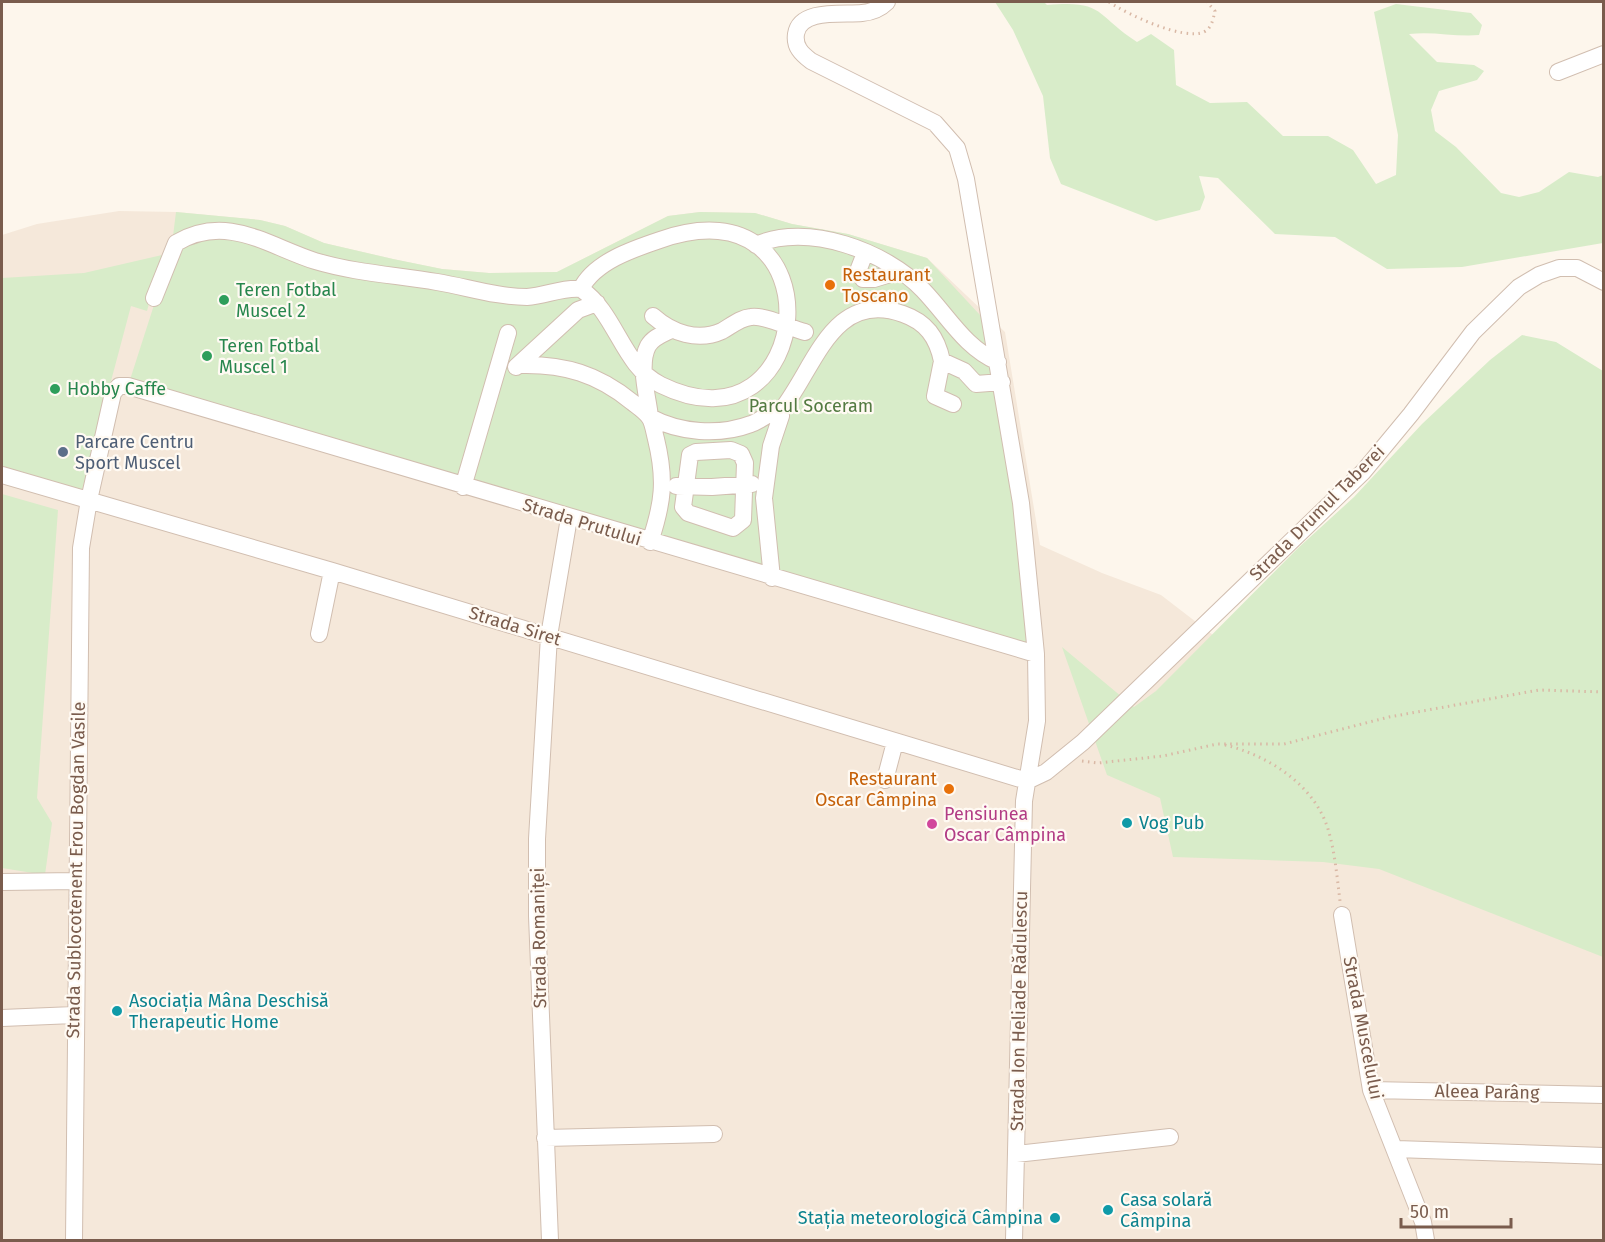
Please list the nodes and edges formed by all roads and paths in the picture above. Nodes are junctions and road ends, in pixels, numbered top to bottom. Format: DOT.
graph roads {
  1 [pos="887,2"];
  2 [pos="1109,2"];
  3 [pos="1207,2"];
  4 [pos="1604,54"];
  5 [pos="1558,72"];
  6 [pos="756,245"];
  7 [pos="865,253"];
  8 [pos="900,272"];
  9 [pos="1600,275"];
  10 [pos="581,289"];
  11 [pos="798,296"];
  12 [pos="154,298"];
  13 [pos="597,303"];
  14 [pos="653,316"];
  15 [pos="787,328"];
  16 [pos="671,330"];
  17 [pos="805,332"];
  18 [pos="508,333"];
  19 [pos="822,345"];
  20 [pos="942,361"];
  21 [pos="998,362"];
  22 [pos="521,365"];
  23 [pos="498,367"];
  24 [pos="645,374"];
  25 [pos="1002,382"];
  26 [pos="953,404"];
  27 [pos="779,413"];
  28 [pos="650,417"];
  29 [pos="2,475"];
  30 [pos="765,479"];
  31 [pos="663,484"];
  32 [pos="743,485"];
  33 [pos="463,486"];
  34 [pos="685,487"];
  35 [pos="89,500"];
  36 [pos="569,518"];
  37 [pos="650,542"];
  38 [pos="332,571"];
  39 [pos="772,578"];
  40 [pos="319,634"];
  41 [pos="549,636"];
  42 [pos="1035,654"];
  43 [pos="1604,692"];
  44 [pos="895,742"];
  45 [pos="1217,744"];
  46 [pos="1062,759"];
  47 [pos="885,780"];
  48 [pos="1027,781"];
  49 [pos="76,881"];
  50 [pos="2,882"];
  51 [pos="1342,915"];
  52 [pos="74,1015"];
  53 [pos="2,1018"];
  54 [pos="1371,1090"];
  55 [pos="1604,1095"];
  56 [pos="714,1134"];
  57 [pos="1170,1137"];
  58 [pos="545,1138"];
  59 [pos="1396,1149"];
  60 [pos="1016,1154"];
  61 [pos="1604,1156"];
  62 [pos="74,1240"];
  63 [pos="550,1240"];
  64 [pos="1014,1240"];
  65 [pos="1426,1240"];
  1 -- 21 [label="street"];
  2 -- 3 [label="path"];
  4 -- 5 [label="street"];
  6 -- 7 [label="street"];
  6 -- 10 [label="street"];
  6 -- 15 [label="street"];
  7 -- 8 [label="street"];
  7 -- 8 [label="street"];
  8 -- 21 [label="street"];
  9 -- 46 [label="street, Strada Drumul Taberei"];
  10 -- 12 [label="street"];
  10 -- 13 [label="street"];
  11 -- 17 [label="street"];
  13 -- 22 [label="street"];
  13 -- 24 [label="street"];
  14 -- 16 [label="street"];
  15 -- 16 [label="street"];
  15 -- 17 [label="street"];
  15 -- 24 [label="street"];
  16 -- 24 [label="street"];
  17 -- 19 [label="street"];
  18 -- 23 [label="street"];
  19 -- 20 [label="street"];
  19 -- 27 [label="street"];
  20 -- 25 [label="street"];
  20 -- 26 [label="street"];
  21 -- 25 [label="street"];
  22 -- 23 [label="street"];
  22 -- 28 [label="street"];
  23 -- 33 [label="street"];
  24 -- 28 [label="street"];
  25 -- 42 [label="street"];
  27 -- 28 [label="street"];
  27 -- 30 [label="street"];
  28 -- 31 [label="street"];
  29 -- 35 [label="street, Strada Siret"];
  30 -- 32 [label="street"];
  30 -- 39 [label="street"];
  31 -- 34 [label="street"];
  31 -- 37 [label="street"];
  32 -- 34 [label="street"];
  32 -- 34 [label="street"];
  32 -- 34 [label="street"];
  33 -- 35 [label="street, Strada Prutului"];
  33 -- 36 [label="street, Strada Prutului"];
  35 -- 38 [label="street, Strada Siret"];
  35 -- 49 [label="street, Strada Sublocotenent Erou Bogdan Vasile"];
  36 -- 37 [label="street, Strada Prutului"];
  36 -- 41 [label="street, Strada Romaniței"];
  37 -- 39 [label="street, Strada Prutului"];
  38 -- 40 [label="street"];
  38 -- 41 [label="street, Strada Siret"];
  39 -- 42 [label="street, Strada Prutului"];
  41 -- 44 [label="street, Strada Siret"];
  41 -- 58 [label="street, Strada Romaniței"];
  42 -- 48 [label="street"];
  43 -- 45 [label="path"];
  44 -- 47 [label="street"];
  44 -- 48 [label="street, Strada Siret"];
  45 -- 46 [label="path"];
  45 -- 51 [label="path"];
  46 -- 48 [label="street, Strada Drumul Taberei"];
  48 -- 60 [label="street, Strada Ion Heliade Rădulescu"];
  49 -- 50 [label="street"];
  49 -- 52 [label="street, Strada Sublocotenent Erou Bogdan Vasile"];
  51 -- 54 [label="street, Strada Muscelului"];
  52 -- 53 [label="street"];
  52 -- 62 [label="street, Strada Sublocotenent Erou Bogdan Vasile"];
  54 -- 55 [label="street, Aleea Parâng"];
  54 -- 59 [label="street, Strada Muscelului"];
  56 -- 58 [label="street"];
  57 -- 60 [label="street"];
  58 -- 63 [label="street, Strada Romaniței"];
  59 -- 61 [label="street"];
  59 -- 65 [label="street, Strada Muscelului"];
  60 -- 64 [label="street, Strada Ion Heliade Rădulescu"];
}
